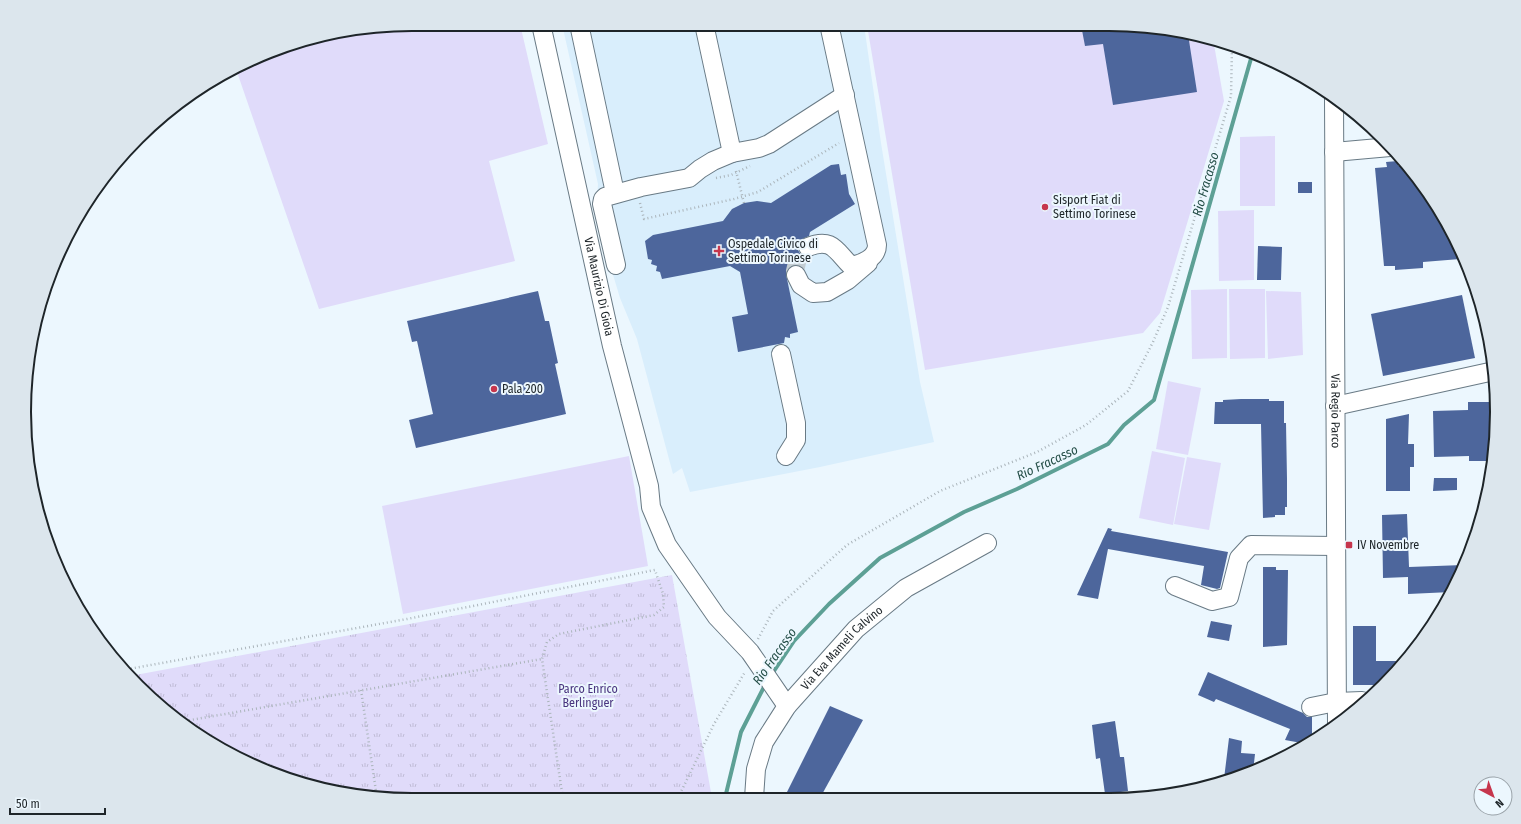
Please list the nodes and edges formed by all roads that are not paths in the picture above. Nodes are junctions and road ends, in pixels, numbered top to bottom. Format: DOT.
graph roads {
  1 [pos="543,31"];
  2 [pos="580,31"];
  3 [pos="706,31"];
  4 [pos="831,31"];
  5 [pos="845,95"];
  6 [pos="1334,105"];
  7 [pos="1382,148"];
  8 [pos="1334,152"];
  9 [pos="732,154"];
  10 [pos="615,193"];
  11 [pos="808,247"];
  12 [pos="872,257"];
  13 [pos="616,265"];
  14 [pos="796,275"];
  15 [pos="781,354"];
  16 [pos="1488,372"];
  17 [pos="1335,406"];
  18 [pos="786,456"];
  19 [pos="987,543"];
  20 [pos="1336,546"];
  21 [pos="1175,586"];
  22 [pos="1356,701"];
  23 [pos="1336,702"];
  24 [pos="787,706"];
  25 [pos="1311,707"];
  26 [pos="1337,717"];
  27 [pos="754,793"];
  1 -- 24 [label="street, Via Maurizio Di Gioia"];
  2 -- 10 [label="street"];
  3 -- 9 [label="street"];
  4 -- 5 [label="street"];
  5 -- 9 [label="street"];
  5 -- 12 [label="street"];
  6 -- 8 [label="street, Via Regio Parco"];
  7 -- 8 [label="street"];
  8 -- 17 [label="street, Via Regio Parco"];
  9 -- 10 [label="street"];
  10 -- 13 [label="street"];
  11 -- 12 [label="street"];
  12 -- 14 [label="street"];
  15 -- 18 [label="street"];
  16 -- 17 [label="street"];
  17 -- 20 [label="street, Via Regio Parco"];
  19 -- 24 [label="street, Via Eva Mameli Calvino"];
  20 -- 21 [label="street"];
  20 -- 23 [label="street, Via Regio Parco"];
  22 -- 23 [label="street"];
  23 -- 25 [label="street"];
  23 -- 26 [label="street, Via Regio Parco"];
  24 -- 27 [label="street, Via Eva Mameli Calvino"];
}
